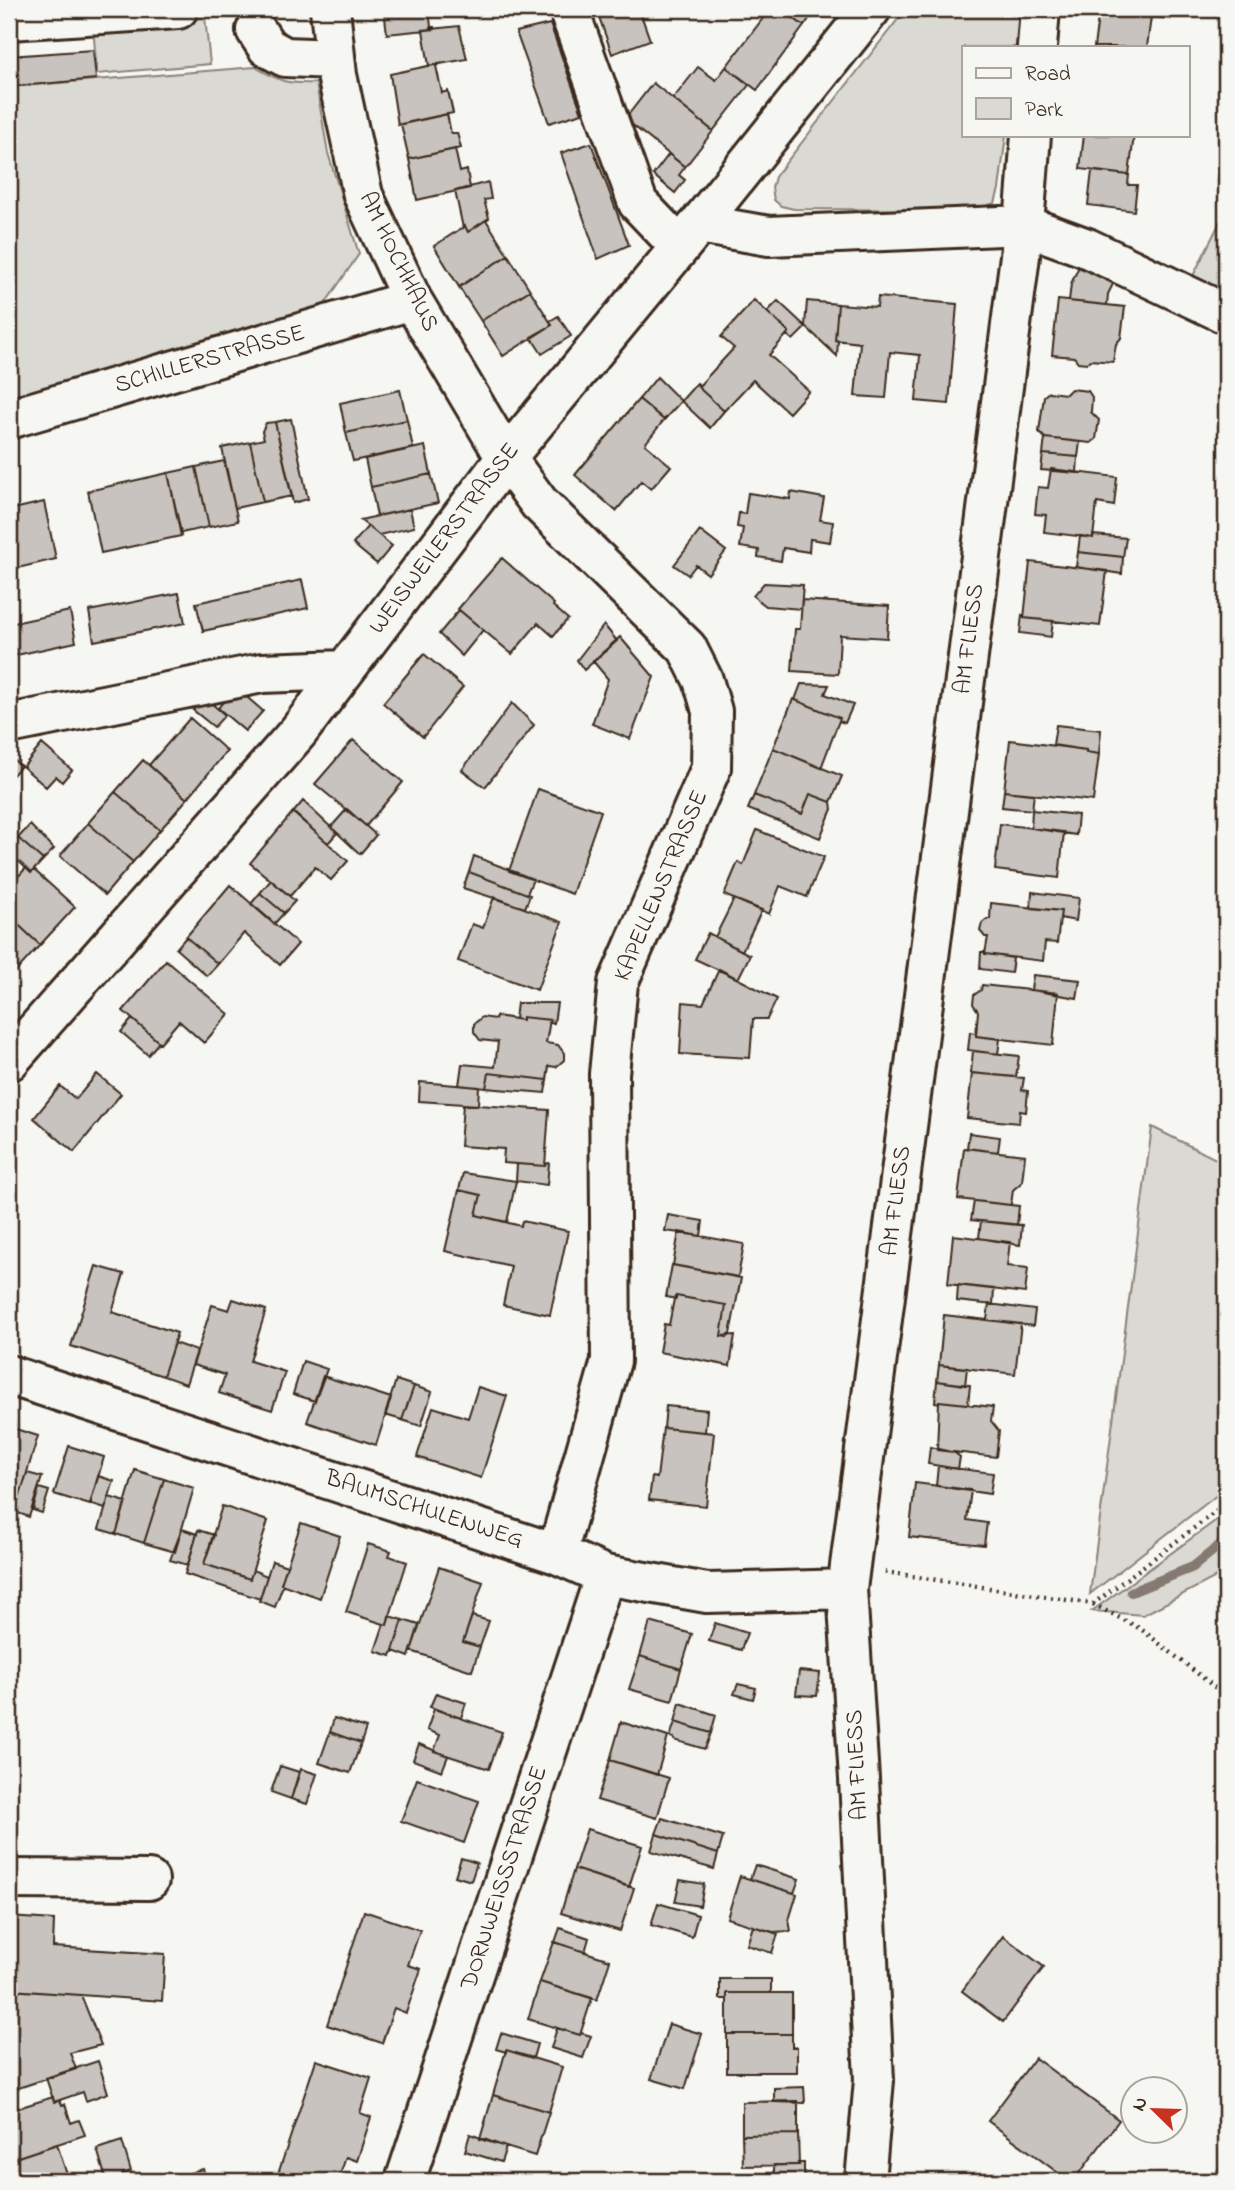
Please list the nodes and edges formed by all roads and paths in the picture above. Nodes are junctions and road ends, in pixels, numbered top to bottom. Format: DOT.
graph roads {
  1 [pos="178,9"];
  2 [pos="330,9"];
  3 [pos="570,9"];
  4 [pos="871,9"];
  5 [pos="1040,9"];
  6 [pos="62,13"];
  7 [pos="9,20"];
  8 [pos="256,30"];
  9 [pos="1037,46"];
  10 [pos="335,59"];
  11 [pos="1031,136"];
  12 [pos="1024,225"];
  13 [pos="689,235"];
  14 [pos="412,300"];
  15 [pos="1226,314"];
  16 [pos="9,419"];
  17 [pos="506,458"];
  18 [pos="345,670"];
  19 [pos="9,724"];
  20 [pos="9,1060"];
  21 [pos="9,1375"];
  22 [pos="1226,1504"];
  23 [pos="557,1554"];
  24 [pos="605,1575"];
  25 [pos="848,1578"];
  26 [pos="1093,1604"];
  27 [pos="1226,1696"];
  28 [pos="9,1879"];
  29 [pos="149,1880"];
  30 [pos="405,2181"];
  31 [pos="865,2181"];
  1 -- 6 [label="street"];
  2 -- 10 [label="street, AM HOCHHAUS"];
  3 -- 13 [label="street"];
  4 -- 13 [label="street, WEISWEILERSTRASSE"];
  5 -- 9 [label="street"];
  6 -- 7 [label="street"];
  8 -- 10 [label="street"];
  10 -- 14 [label="street, AM HOCHHAUS"];
  11 -- 12 [label="street"];
  12 -- 13 [label="street"];
  12 -- 15 [label="street"];
  12 -- 25 [label="street, AM FLIESS"];
  13 -- 17 [label="street, WEISWEILERSTRASSE"];
  14 -- 16 [label="street, SCHILLERSTRASSE"];
  14 -- 17 [label="street, AM HOCHHAUS"];
  17 -- 18 [label="street, WEISWEILERSTRASSE"];
  17 -- 23 [label="street, KAPELLENSTRASSE"];
  18 -- 19 [label="street"];
  18 -- 20 [label="street, WEISWEILERSTRASSE"];
  21 -- 23 [label="street, BAUMSCHULENWEG"];
  22 -- 26 [label="path"];
  23 -- 24 [label="street, BAUMSCHULENWEG"];
  24 -- 25 [label="street, BAUMSCHULENWEG"];
  24 -- 30 [label="street, DORNWEISSSTRASSE"];
  25 -- 26 [label="path"];
  25 -- 31 [label="street, AM FLIESS"];
  26 -- 27 [label="path"];
  28 -- 29 [label="street"];
}
